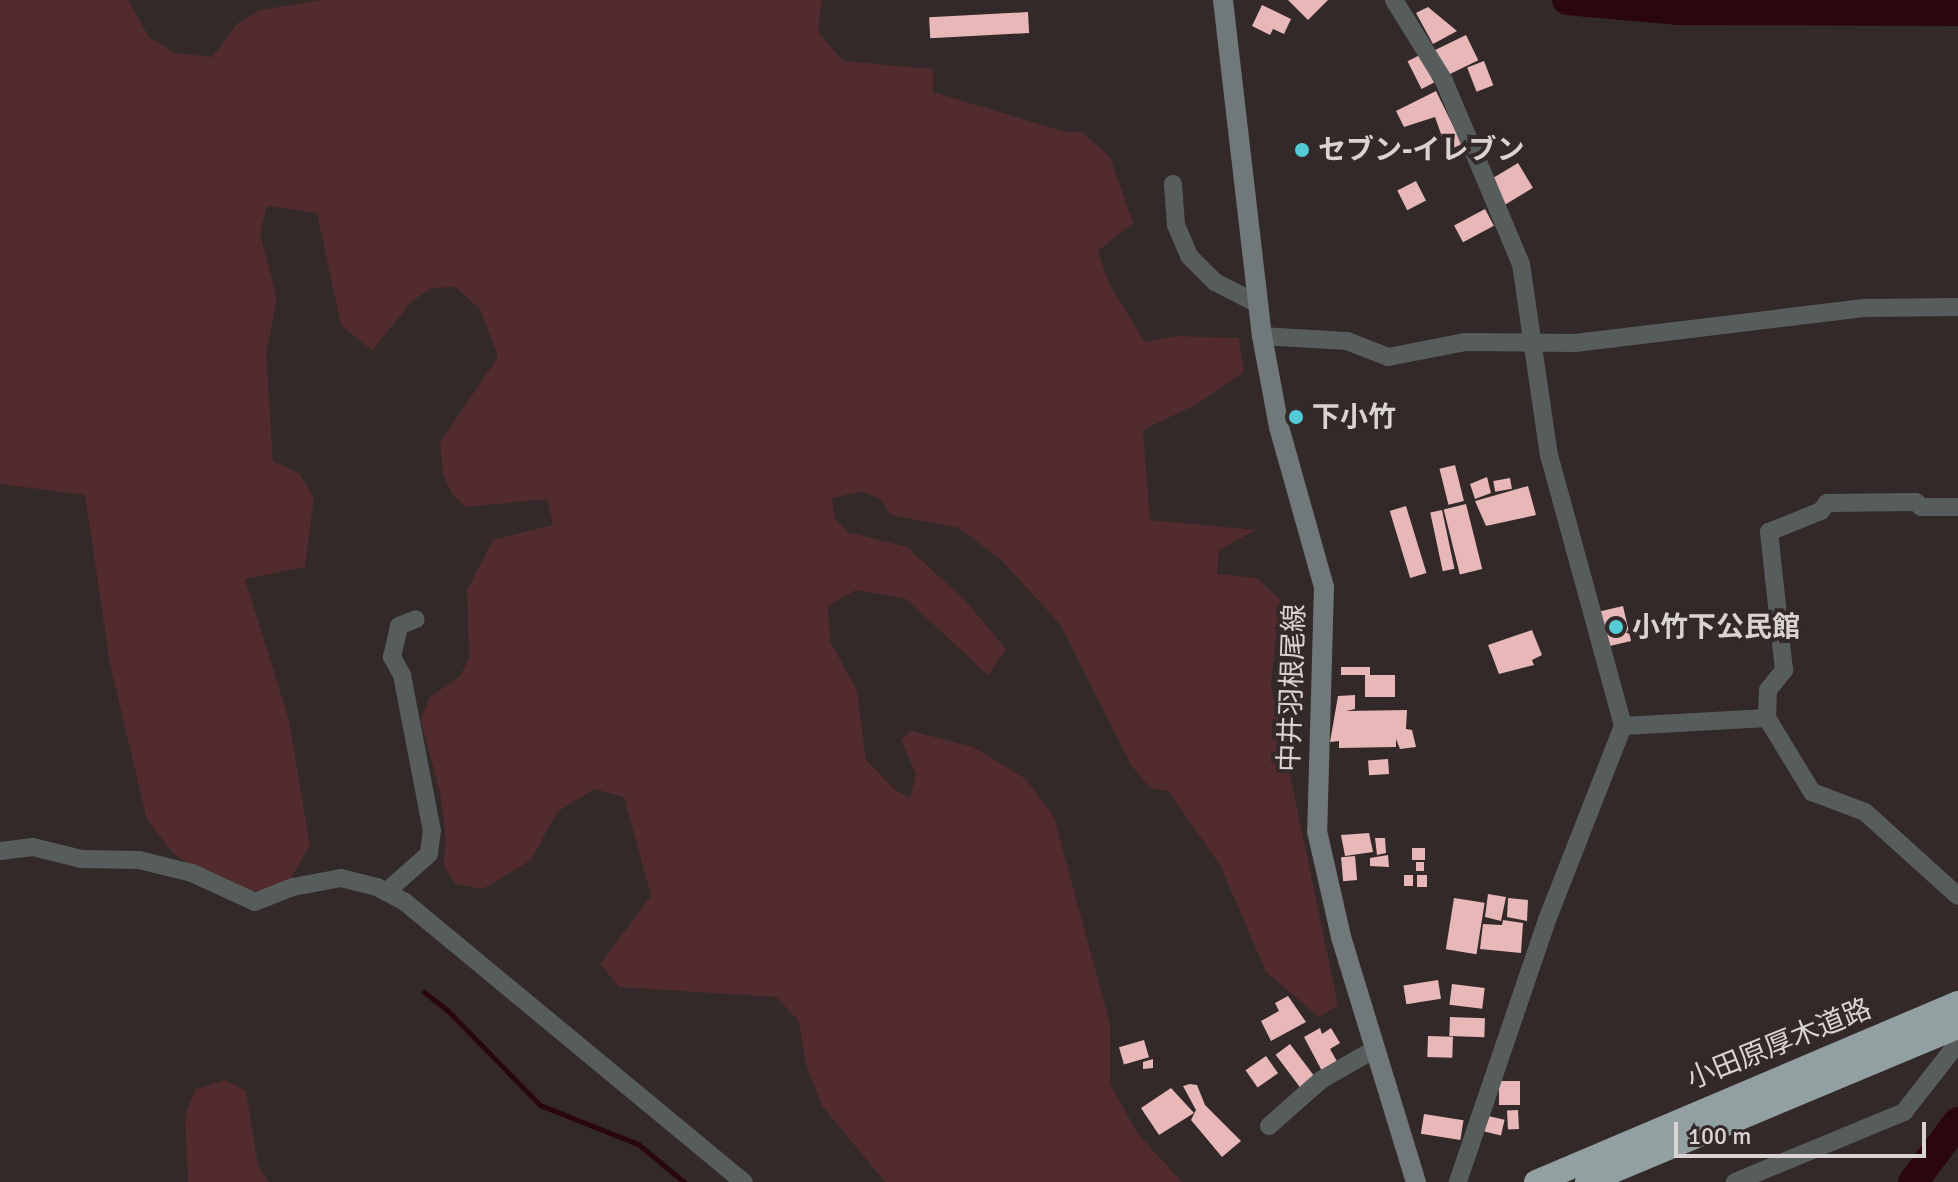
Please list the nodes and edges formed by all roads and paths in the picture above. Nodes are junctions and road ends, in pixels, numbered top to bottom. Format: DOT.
graph roads {
  1 [pos="1223,0"];
  2 [pos="1394,0"];
  3 [pos="1173,184"];
  4 [pos="1258,304"];
  5 [pos="1958,307"];
  6 [pos="1262,336"];
  7 [pos="1529,343"];
  8 [pos="1958,507"];
  9 [pos="416,619"];
  10 [pos="1767,718"];
  11 [pos="1623,726"];
  12 [pos="0,851"];
  13 [pos="386,892"];
  14 [pos="1958,896"];
  15 [pos="1958,1003"];
  16 [pos="1945,1030"];
  17 [pos="1375,1049"];
  18 [pos="1269,1126"];
  19 [pos="744,1182"];
  20 [pos="1416,1182"];
  21 [pos="1458,1182"];
  22 [pos="1536,1182"];
  23 [pos="1587,1182"];
  24 [pos="1735,1182"];
  1 -- 4 [label="main road, 中井羽根尾線"];
  2 -- 7 [label="street"];
  3 -- 4 [label="street"];
  4 -- 6 [label="main road, 中井羽根尾線"];
  5 -- 7 [label="street"];
  6 -- 7 [label="street"];
  6 -- 17 [label="main road, 中井羽根尾線"];
  7 -- 11 [label="street"];
  8 -- 10 [label="street"];
  9 -- 13 [label="street"];
  10 -- 11 [label="street"];
  10 -- 14 [label="street"];
  11 -- 21 [label="street"];
  12 -- 13 [label="street"];
  13 -- 19 [label="street"];
  15 -- 16 [label="highway, 小田原厚木道路"];
  16 -- 22 [label="highway, 小田原厚木道路"];
  16 -- 23 [label="highway, 小田原厚木道路"];
  16 -- 24 [label="street"];
  17 -- 18 [label="street"];
  17 -- 20 [label="main road, 中井羽根尾線"];
}
